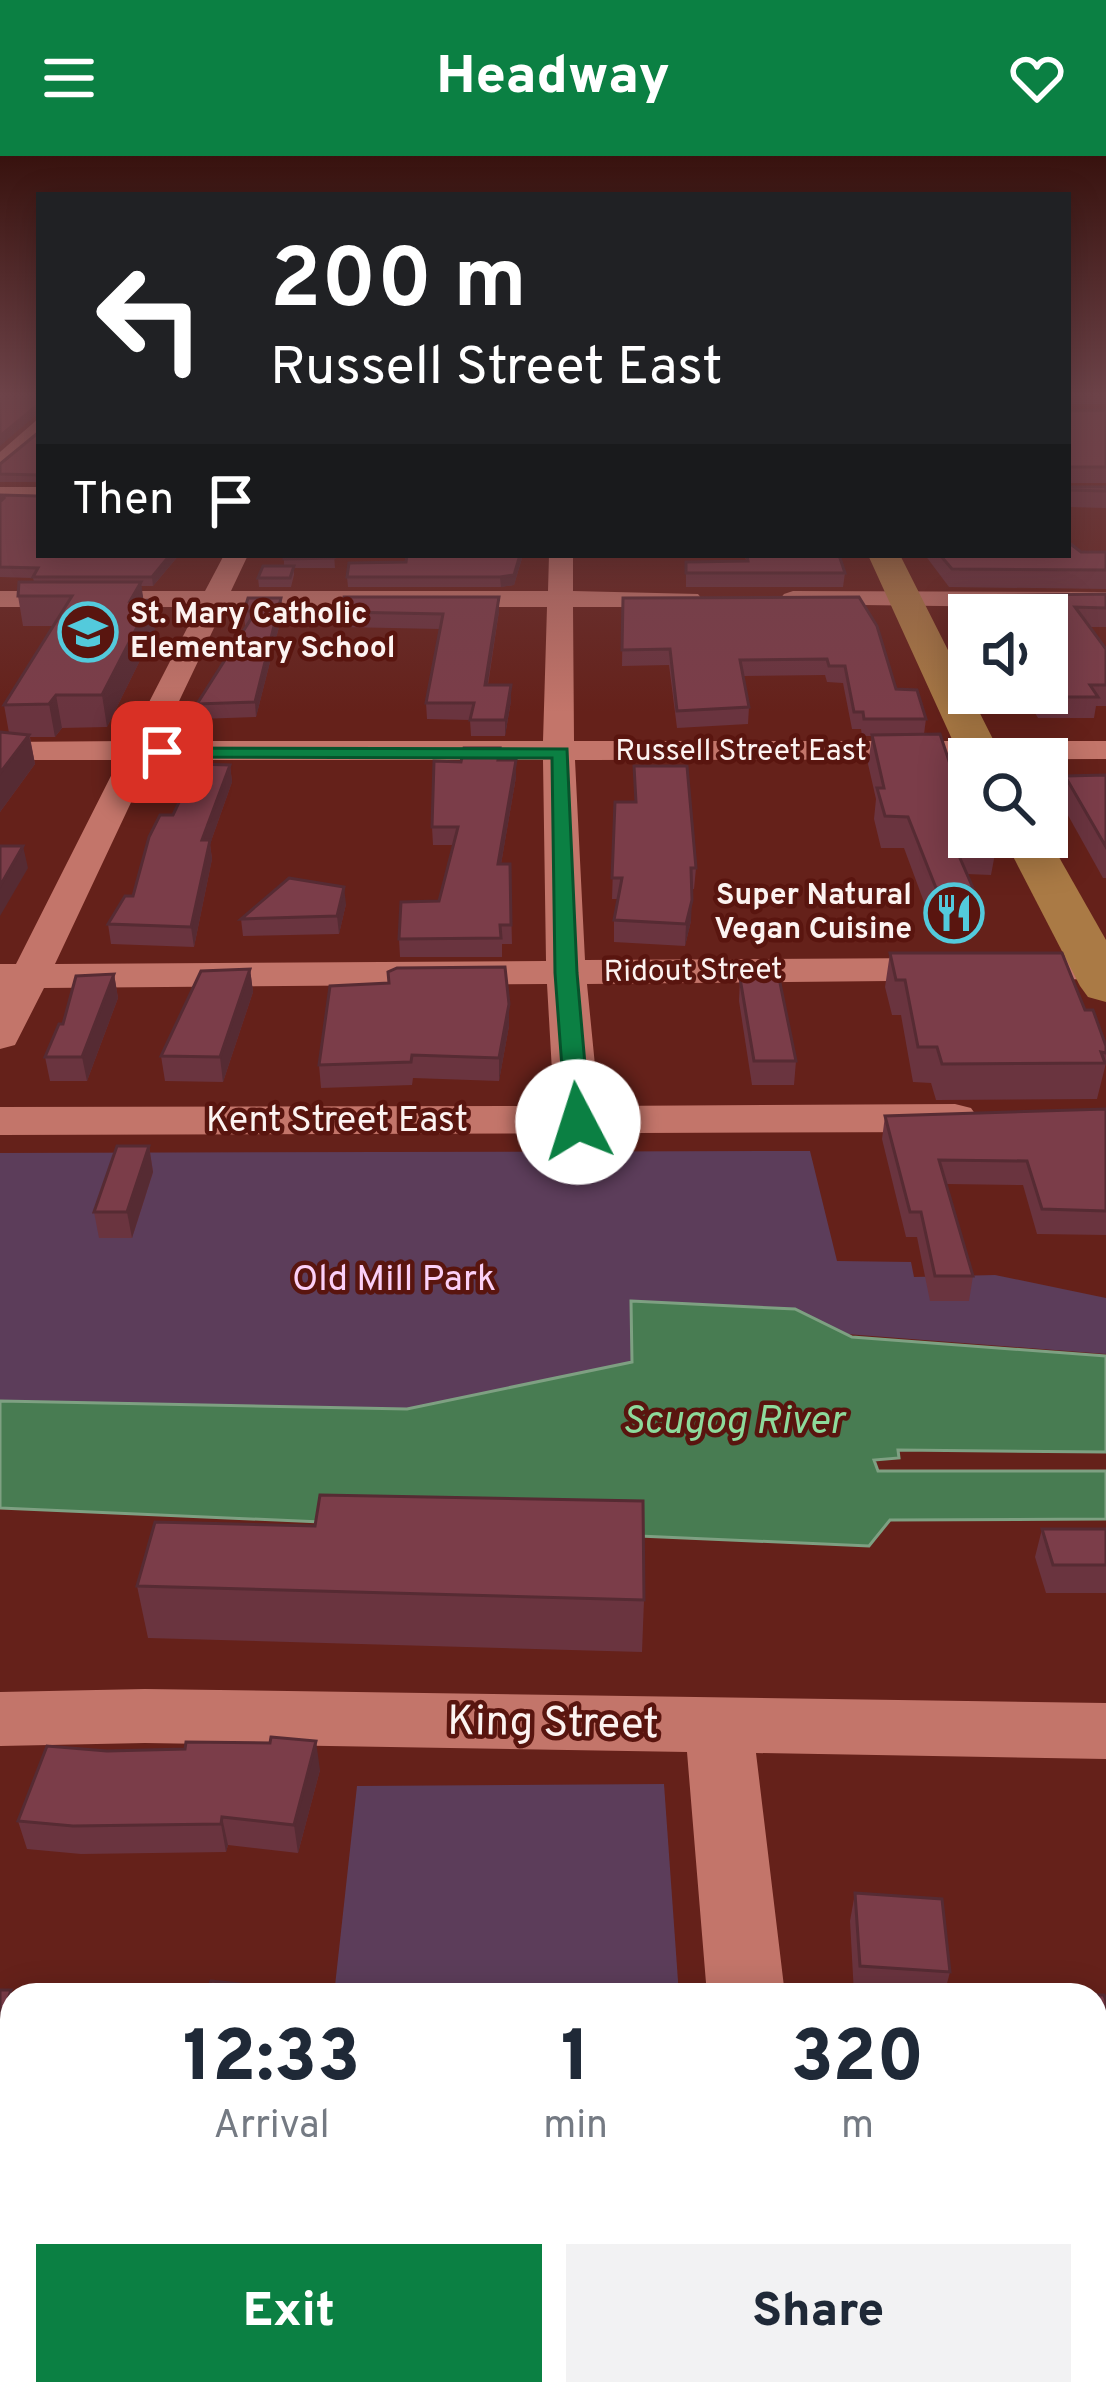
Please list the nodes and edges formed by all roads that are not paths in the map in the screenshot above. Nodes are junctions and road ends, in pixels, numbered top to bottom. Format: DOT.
graph roads {
  1 [pos="235,558"];
  2 [pos="562,558"];
  3 [pos="886,558"];
  4 [pos="0,599"];
  5 [pos="709,599"];
  6 [pos="776,599"];
  7 [pos="216,600"];
  8 [pos="562,600"];
  9 [pos="1106,600"];
  10 [pos="907,601"];
  11 [pos="972,738"];
  12 [pos="1106,750"];
  13 [pos="0,751"];
  14 [pos="139,752"];
  15 [pos="1068,752"];
  16 [pos="561,753"];
  17 [pos="948,755"];
  18 [pos="1037,858"];
  19 [pos="566,973"];
  20 [pos="15,975"];
  21 [pos="1102,977"];
  22 [pos="0,1036"];
  23 [pos="992,1117"];
  24 [pos="0,1121"];
  25 [pos="578,1122"];
  26 [pos="0,1719"];
  27 [pos="719,1729"];
  28 [pos="1106,1731"];
  29 [pos="745,1983"];
  1 -- 7 [label="street"];
  2 -- 8 [label="street"];
  3 -- 10 [label="main road"];
  4 -- 7 [label="street"];
  5 -- 8 [label="street"];
  6 -- 10 [label="street"];
  7 -- 8 [label="street"];
  7 -- 14 [label="street"];
  8 -- 16 [label="street"];
  9 -- 10 [label="street"];
  10 -- 11 [label="main road"];
  12 -- 15 [label="street, Russell Street East"];
  13 -- 14 [label="street, Russell Street East"];
  14 -- 16 [label="street, Russell Street East"];
  14 -- 20 [label="street"];
  16 -- 17 [label="street, Russell Street East"];
  16 -- 19 [label="street"];
  18 -- 21 [label="main road"];
  19 -- 20 [label="street, Ridout Street"];
  19 -- 21 [label="street, Ridout Street"];
  19 -- 25 [label="street"];
  20 -- 22 [label="street"];
  23 -- 25 [label="street, Kent Street East"];
  24 -- 25 [label="street, Kent Street East"];
  26 -- 27 [label="street, King Street"];
  27 -- 28 [label="street, King Street"];
  27 -- 29 [label="street"];
}
